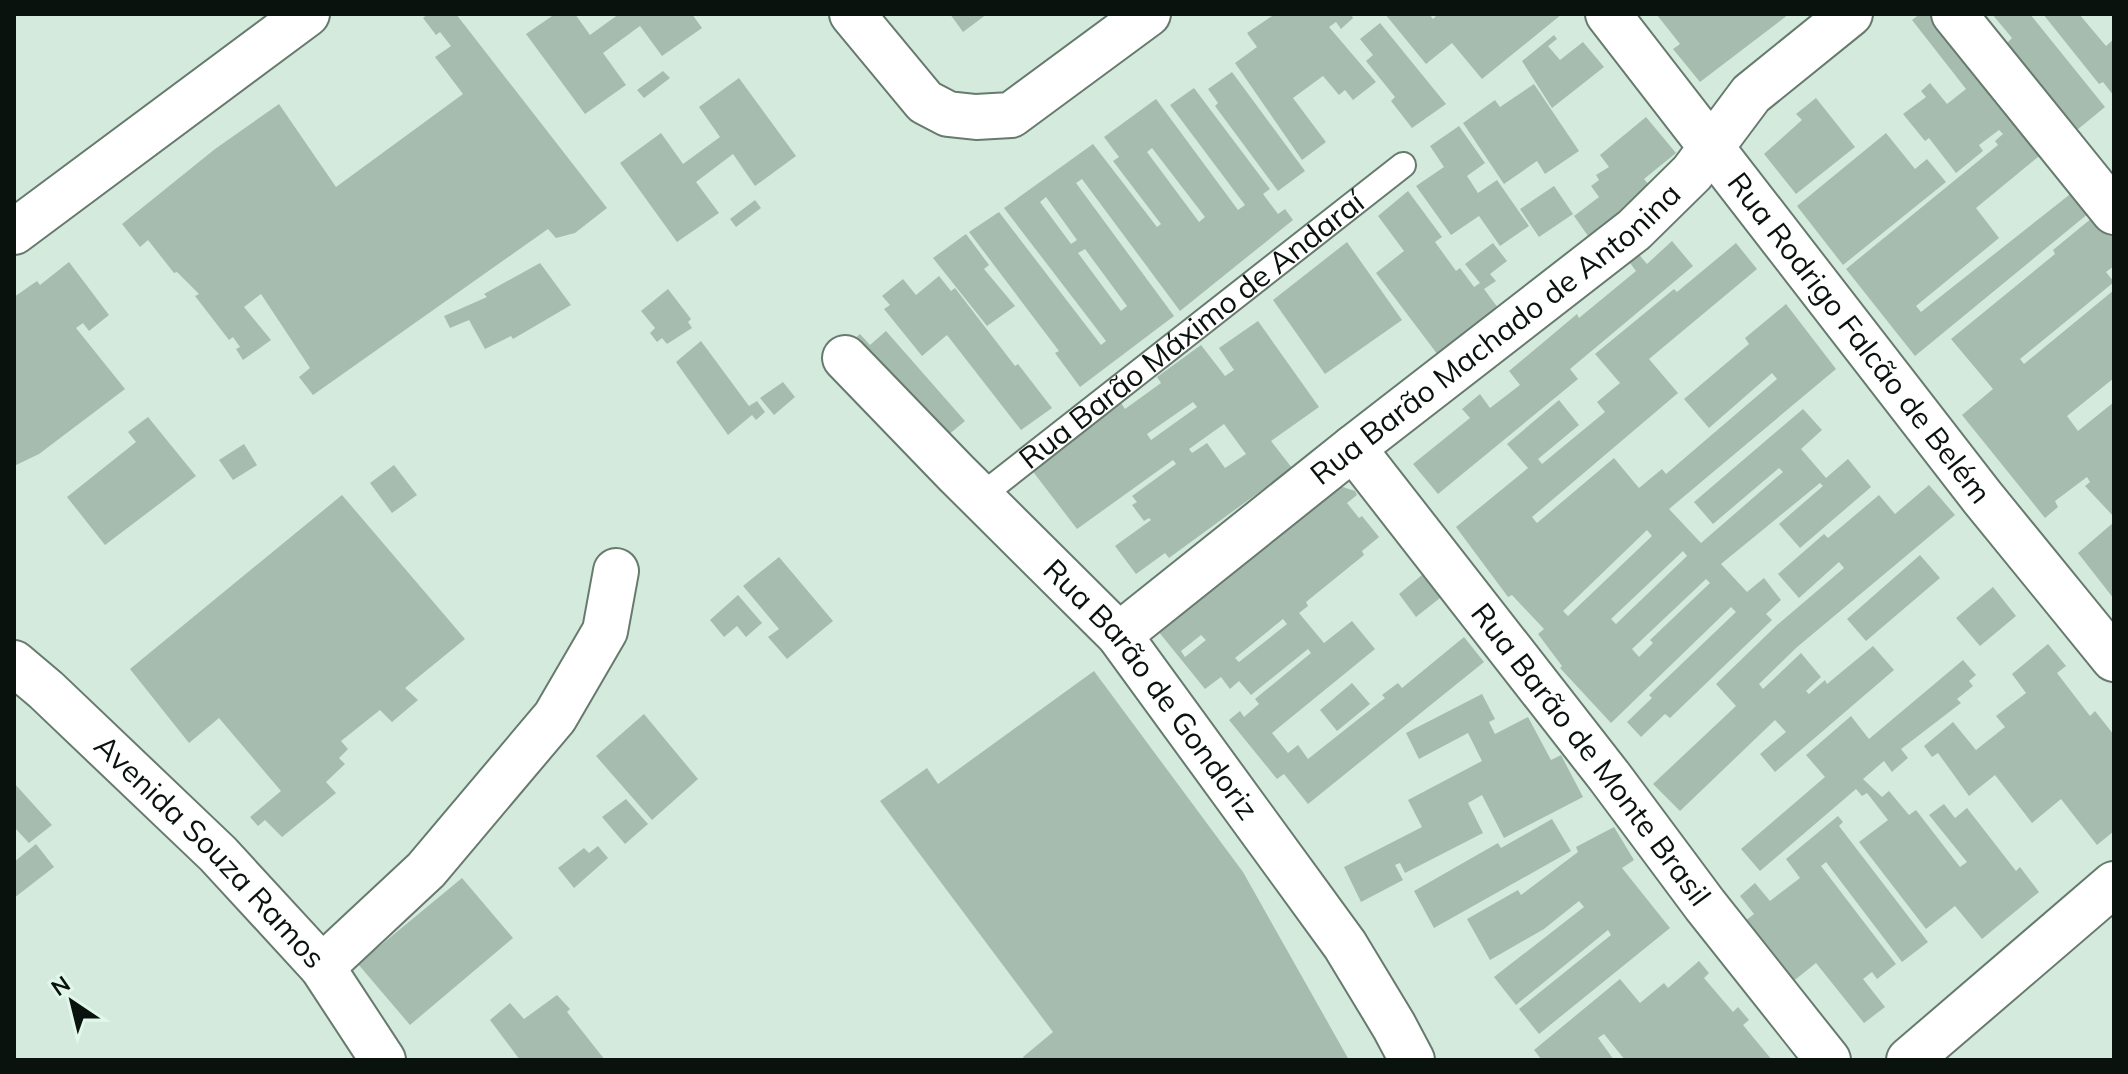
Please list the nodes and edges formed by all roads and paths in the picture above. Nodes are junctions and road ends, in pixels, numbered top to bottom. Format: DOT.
graph roads {
  1 [pos="307,14"];
  2 [pos="852,14"];
  3 [pos="1148,14"];
  4 [pos="1608,14"];
  5 [pos="1850,14"];
  6 [pos="1954,14"];
  7 [pos="1711,146"];
  8 [pos="1403,165"];
  9 [pos="2114,212"];
  10 [pos="14,232"];
  11 [pos="845,358"];
  12 [pos="1353,448"];
  13 [pos="981,496"];
  14 [pos="616,571"];
  15 [pos="1119,635"];
  16 [pos="2114,659"];
  17 [pos="14,663"];
  18 [pos="2114,884"];
  19 [pos="322,967"];
  20 [pos="383,1060"];
  21 [pos="1412,1060"];
  22 [pos="1828,1060"];
  23 [pos="1909,1060"];
  1 -- 10 [label="street"];
  2 -- 3 [label="street"];
  4 -- 7 [label="street, Rua Rodrigo Falcão de Belém"];
  5 -- 7 [label="street, Rua Barão Machado de Antonina"];
  6 -- 9 [label="street"];
  7 -- 12 [label="street, Rua Barão Machado de Antonina"];
  7 -- 16 [label="street, Rua Rodrigo Falcão de Belém"];
  8 -- 13 [label="lane, Rua Barão Máximo de Andaraí"];
  11 -- 13 [label="street, Rua Barão de Gondoriz"];
  12 -- 15 [label="street, Rua Barão Machado de Antonina"];
  12 -- 22 [label="street, Rua Barão de Monte Brasil"];
  13 -- 15 [label="street, Rua Barão de Gondoriz"];
  14 -- 19 [label="street"];
  15 -- 21 [label="street, Rua Barão de Gondoriz"];
  17 -- 19 [label="street, Avenida Souza Ramos"];
  18 -- 23 [label="street"];
  19 -- 20 [label="street, Avenida Souza Ramos"];
}
